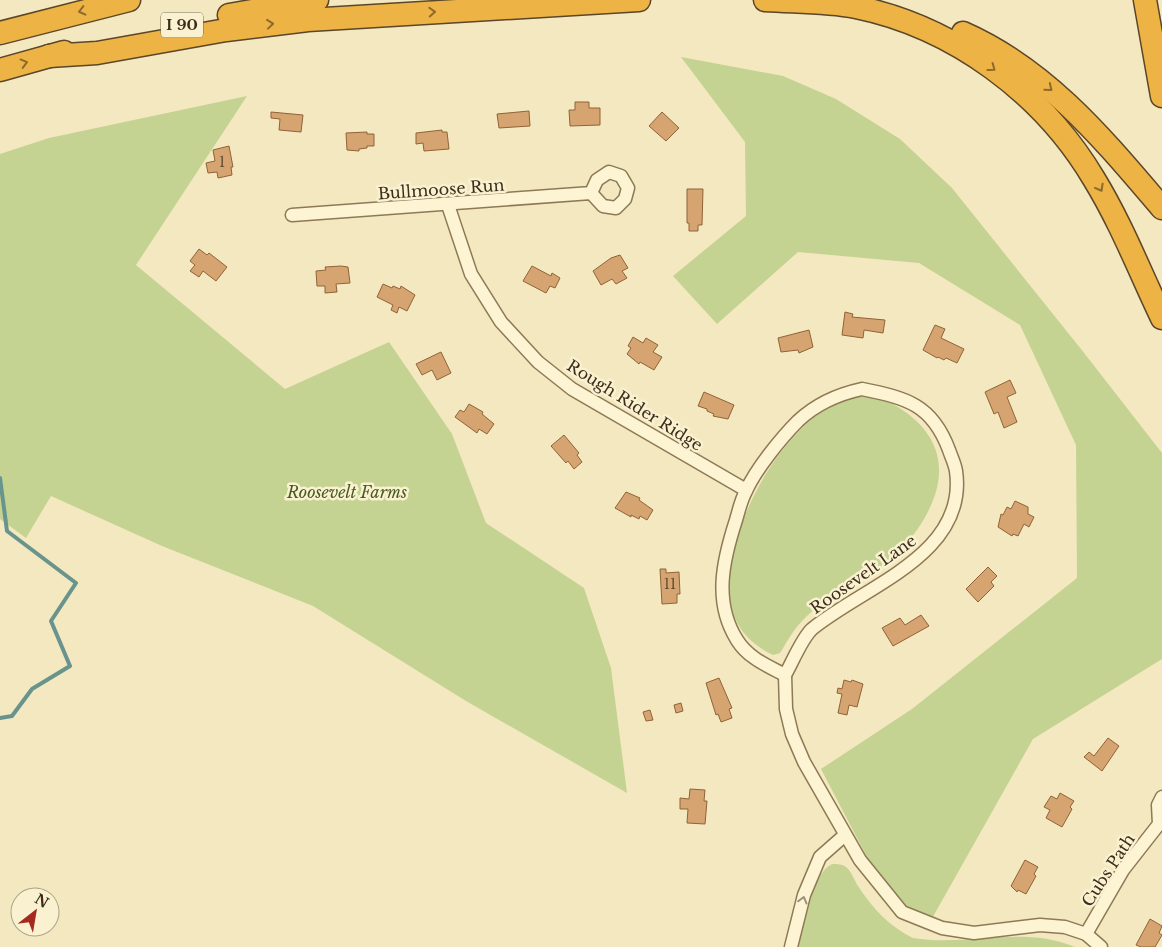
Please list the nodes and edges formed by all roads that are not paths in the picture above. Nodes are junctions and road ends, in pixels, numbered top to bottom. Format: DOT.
graph roads {
  1 [pos="129,0"];
  2 [pos="317,0"];
  3 [pos="638,0"];
  4 [pos="766,0"];
  5 [pos="865,0"];
  6 [pos="1145,0"];
  7 [pos="1156,0"];
  8 [pos="0,33"];
  9 [pos="1162,33"];
  10 [pos="49,56"];
  11 [pos="0,70"];
  12 [pos="1162,96"];
  13 [pos="591,192"];
  14 [pos="448,205"];
  15 [pos="1162,208"];
  16 [pos="292,215"];
  17 [pos="1162,318"];
  18 [pos="746,490"];
  19 [pos="785,675"];
  20 [pos="1162,797"];
  21 [pos="1160,825"];
  22 [pos="844,835"];
  23 [pos="1086,934"];
  24 [pos="791,947"];
  25 [pos="1101,947"];
  1 -- 8 [label="highway, one-way"];
  2 -- 10 [label="highway, I 90"];
  10 -- 3 [label="highway, one-way"];
  4 -- 17 [label="highway, one-way"];
  5 -- 15 [label="highway, one-way"];
  6 -- 12 [label="highway"];
  7 -- 9 [label="highway"];
  11 -- 10 [label="highway, I 90, one-way"];
  13 -- 14 [label="street, Bullmoose Run"];
  14 -- 16 [label="street, Bullmoose Run"];
  14 -- 18 [label="street, Rough Rider Ridge"];
  18 -- 19 [label="street, Roosevelt Lane"];
  18 -- 19 [label="street, Roosevelt Lane"];
  19 -- 22 [label="street"];
  20 -- 21 [label="street, Cubs Path"];
  21 -- 23 [label="street, Cubs Path"];
  22 -- 23 [label="street"];
  24 -- 22 [label="street, one-way"];
  23 -- 25 [label="street"];
}
